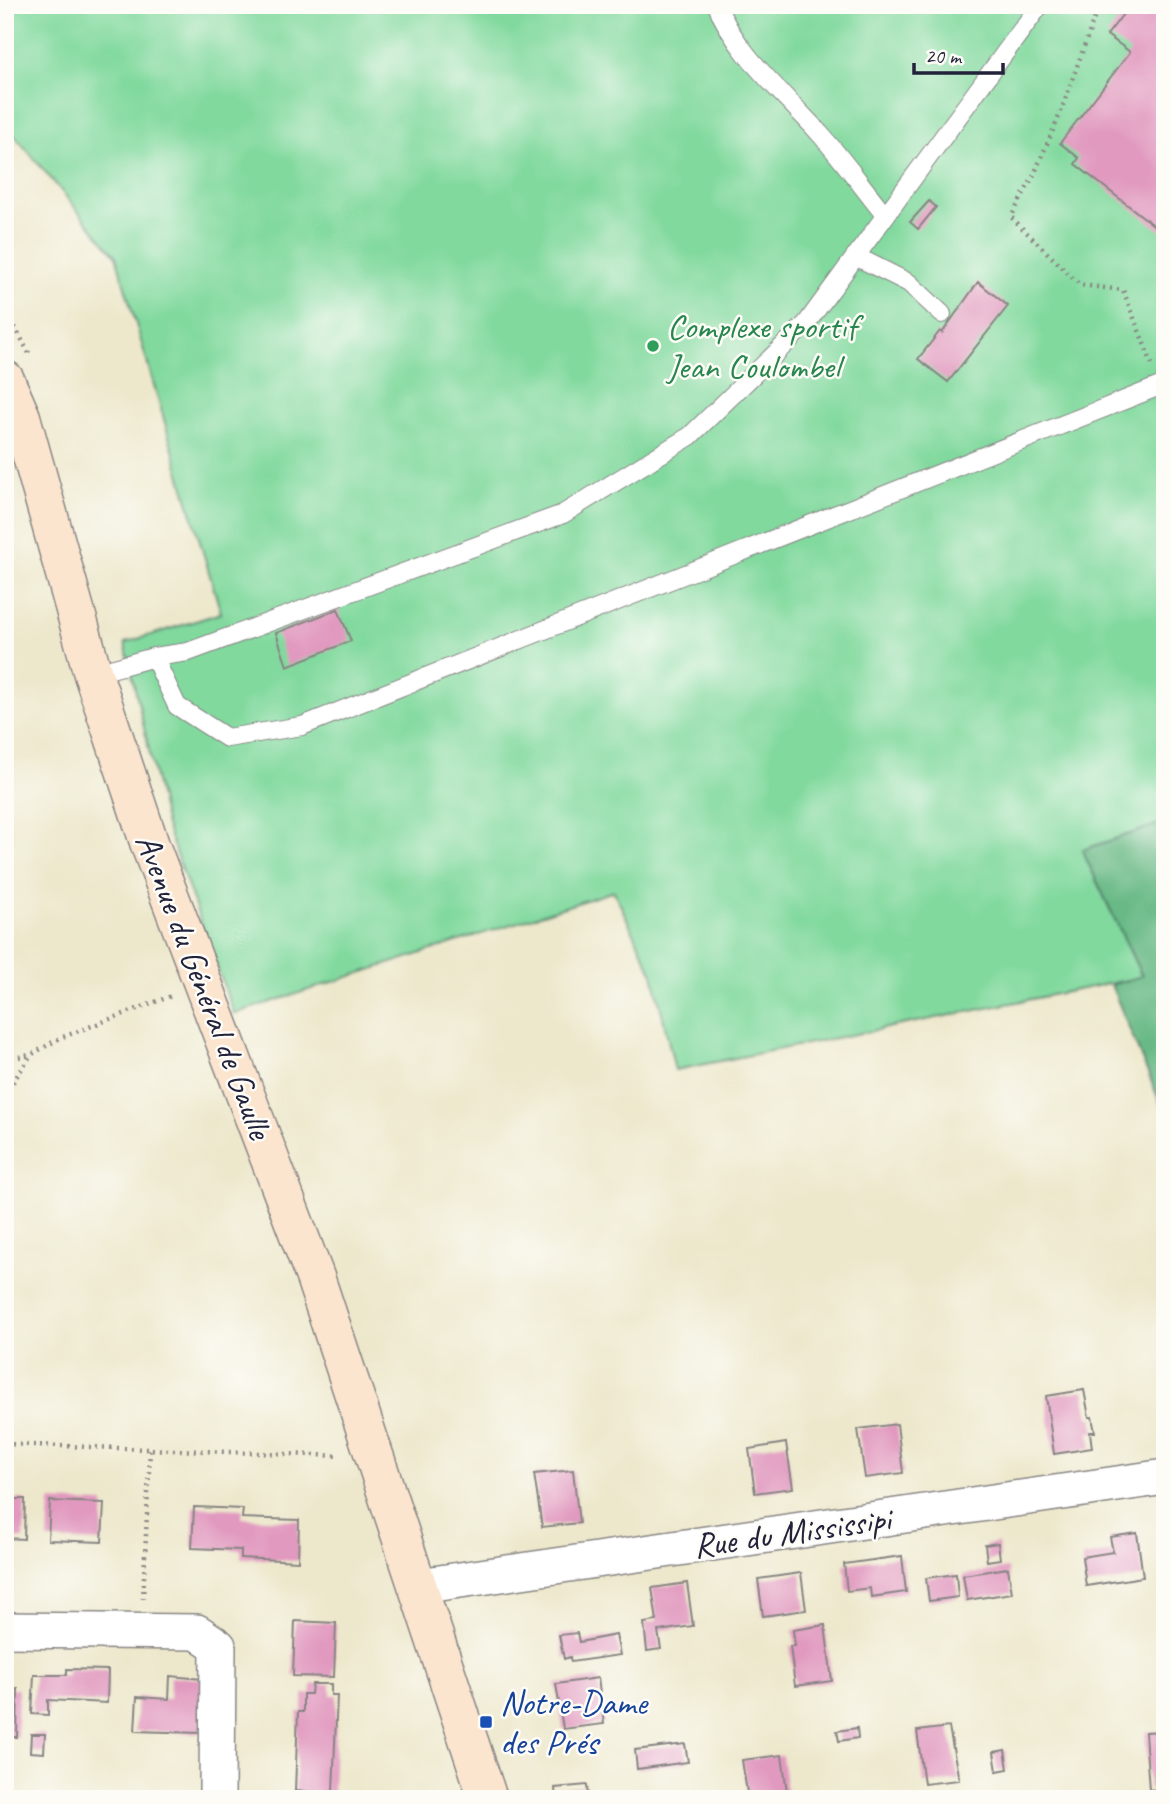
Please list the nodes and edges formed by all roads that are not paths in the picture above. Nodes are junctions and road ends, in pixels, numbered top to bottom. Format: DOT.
graph roads {
  1 [pos="717,5"];
  2 [pos="1040,5"];
  3 [pos="885,215"];
  4 [pos="855,256"];
  5 [pos="942,314"];
  6 [pos="5,380"];
  7 [pos="1163,384"];
  8 [pos="154,657"];
  9 [pos="93,674"];
  10 [pos="1165,1476"];
  11 [pos="419,1587"];
  12 [pos="5,1630"];
  13 [pos="216,1799"];
  14 [pos="488,1799"];
  1 -- 3 [label="lane"];
  2 -- 3 [label="lane"];
  3 -- 4 [label="lane"];
  4 -- 5 [label="lane"];
  4 -- 8 [label="lane"];
  6 -- 9 [label="main road, Avenue du Général de Gaulle"];
  7 -- 8 [label="lane"];
  8 -- 9 [label="lane"];
  9 -- 11 [label="main road, Avenue du Général de Gaulle"];
  10 -- 11 [label="street, Rue du Mississipi"];
  11 -- 14 [label="main road, Avenue du Général de Gaulle"];
  12 -- 13 [label="street"];
}
